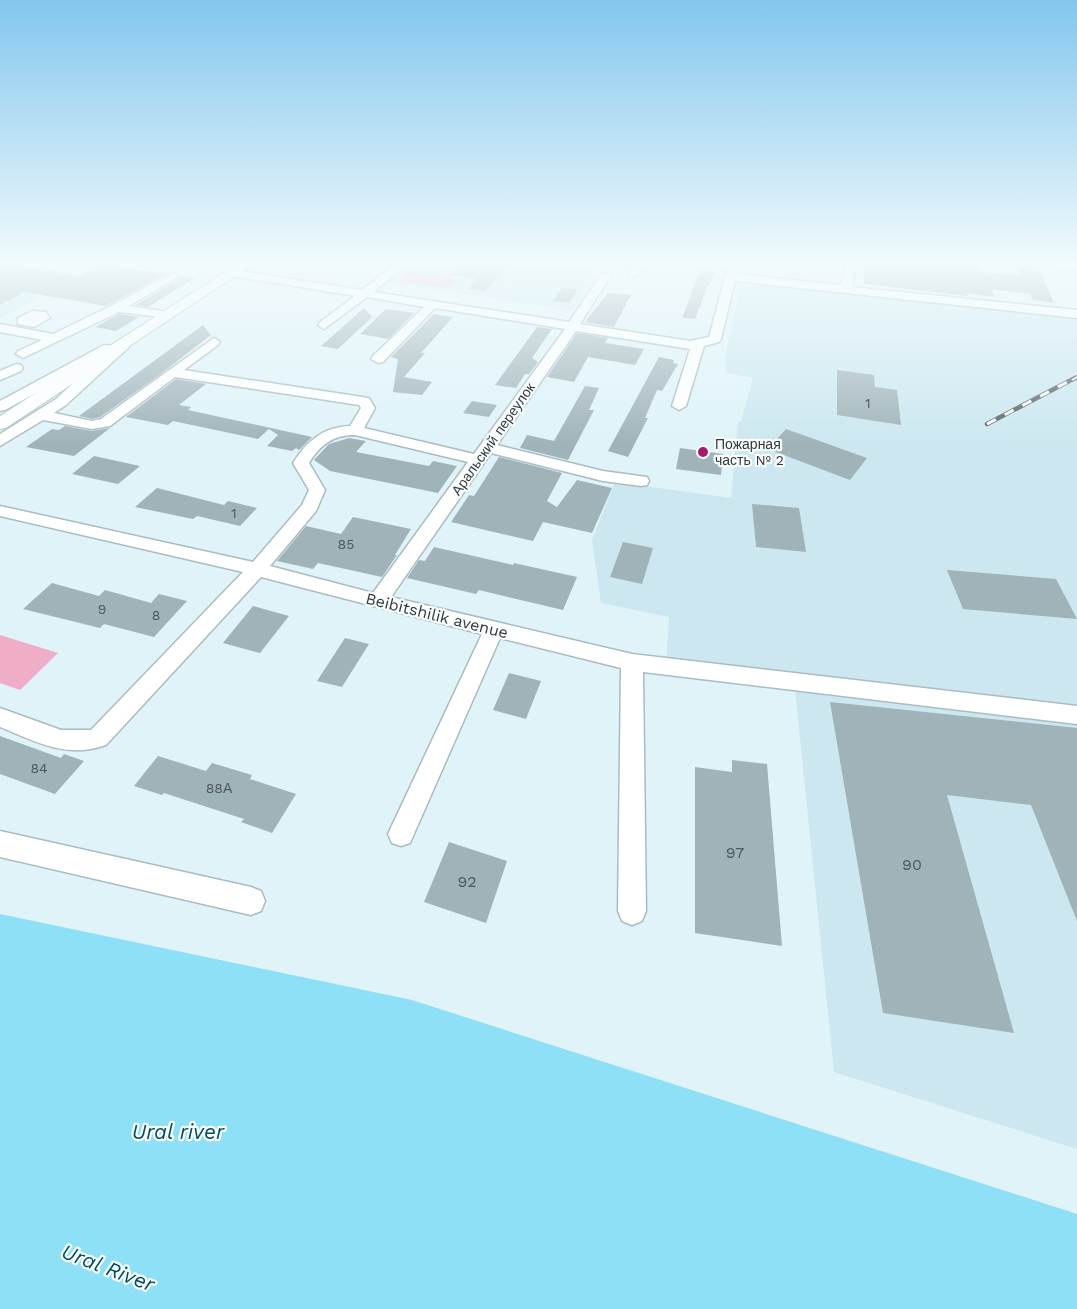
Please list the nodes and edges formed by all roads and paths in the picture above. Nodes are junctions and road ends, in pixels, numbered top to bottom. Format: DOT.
graph roads {
  1 [pos="53,323"];
  2 [pos="84,323"];
  3 [pos="152,323"];
  4 [pos="328,323"];
  5 [pos="414,323"];
  6 [pos="554,323"];
  7 [pos="575,323"];
  8 [pos="719,323"];
  9 [pos="324,326"];
  10 [pos="573,326"];
  11 [pos="76,327"];
  12 [pos="0,328"];
  13 [pos="134,335"];
  14 [pos="53,338"];
  15 [pos="214,342"];
  16 [pos="698,343"];
  17 [pos="23,354"];
  18 [pos="378,359"];
  19 [pos="16,368"];
  20 [pos="175,373"];
  21 [pos="0,376"];
  22 [pos="0,406"];
  23 [pos="42,406"];
  24 [pos="679,406"];
  25 [pos="0,424"];
  26 [pos="355,430"];
  27 [pos="0,441"];
  28 [pos="482,454"];
  29 [pos="641,481"];
  30 [pos="0,511"];
  31 [pos="257,569"];
  32 [pos="378,602"];
  33 [pos="494,629"];
  34 [pos="632,662"];
  35 [pos="1077,715"];
  36 [pos="0,717"];
  37 [pos="401,834"];
  38 [pos="0,844"];
  39 [pos="251,901"];
  40 [pos="632,910"];
  1 -- 11 [label="street"];
  2 -- 11 [label="street"];
  3 -- 13 [label="main road"];
  4 -- 9 [label="street"];
  5 -- 18 [label="street"];
  6 -- 10 [label="street"];
  7 -- 10 [label="street, Аральский переулок"];
  8 -- 16 [label="street"];
  10 -- 16 [label="street"];
  10 -- 28 [label="street, Аральский переулок"];
  11 -- 14 [label="street"];
  12 -- 14 [label="street"];
  13 -- 22 [label="street"];
  13 -- 23 [label="main road"];
  14 -- 17 [label="street"];
  15 -- 20 [label="street"];
  16 -- 24 [label="street"];
  19 -- 21 [label="street"];
  20 -- 23 [label="street"];
  20 -- 26 [label="street"];
  23 -- 25 [label="main road"];
  23 -- 27 [label="street"];
  26 -- 28 [label="street"];
  26 -- 31 [label="street"];
  28 -- 29 [label="street"];
  28 -- 32 [label="street, Аральский переулок"];
  30 -- 31 [label="street, Beibitshilik avenue"];
  31 -- 32 [label="street, Beibitshilik avenue"];
  31 -- 36 [label="street"];
  32 -- 33 [label="street, Beibitshilik avenue"];
  33 -- 34 [label="street, Beibitshilik avenue"];
  33 -- 37 [label="street"];
  34 -- 35 [label="street, Beibitshilik avenue"];
  34 -- 40 [label="street"];
  38 -- 39 [label="street"];
}
